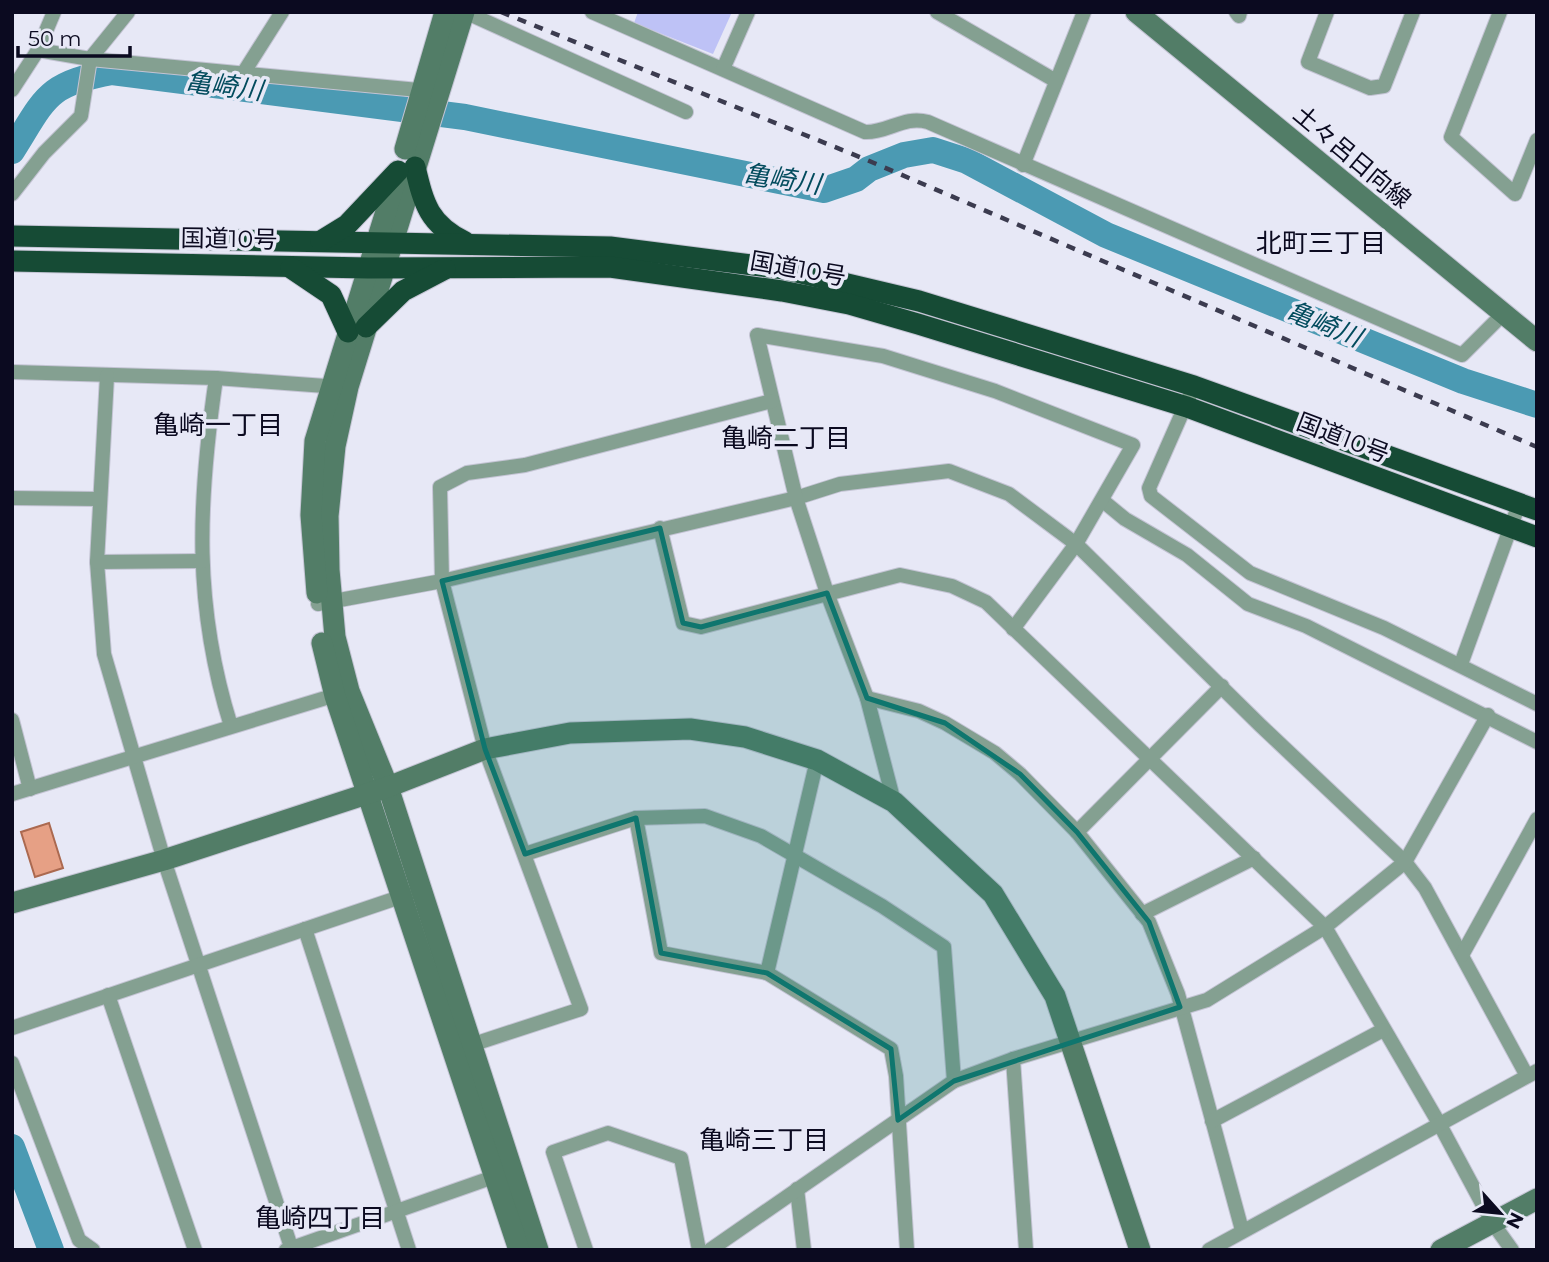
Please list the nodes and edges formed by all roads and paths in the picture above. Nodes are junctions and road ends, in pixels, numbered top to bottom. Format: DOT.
graph roads {
  1 [pos="54,12"];
  2 [pos="128,12"];
  3 [pos="282,12"];
  4 [pos="445,12"];
  5 [pos="464,12"];
  6 [pos="592,12"];
  7 [pos="748,12"];
  8 [pos="937,12"];
  9 [pos="1084,12"];
  10 [pos="1136,12"];
  11 [pos="1327,12"];
  12 [pos="1413,12"];
  13 [pos="1500,12"];
  14 [pos="620,18"];
  15 [pos="38,50"];
  16 [pos="90,59"];
  17 [pos="723,69"];
  18 [pos="244,72"];
  19 [pos="1056,81"];
  20 [pos="12,90"];
  21 [pos="430,91"];
  22 [pos="685,112"];
  23 [pos="1537,140"];
  24 [pos="1023,165"];
  25 [pos="406,169"];
  26 [pos="12,194"];
  27 [pos="12,236"];
  28 [pos="319,242"];
  29 [pos="384,242"];
  30 [pos="468,244"];
  31 [pos="12,261"];
  32 [pos="288,267"];
  33 [pos="376,267"];
  34 [pos="450,267"];
  35 [pos="1502,315"];
  36 [pos="357,329"];
  37 [pos="1537,341"];
  38 [pos="12,372"];
  39 [pos="107,376"];
  40 [pos="216,378"];
  41 [pos="1194,386"];
  42 [pos="340,387"];
  43 [pos="772,401"];
  44 [pos="1187,407"];
  45 [pos="12,498"];
  46 [pos="796,498"];
  47 [pos="98,499"];
  48 [pos="1103,501"];
  49 [pos="1528,507"];
  50 [pos="660,528"];
  51 [pos="1510,528"];
  52 [pos="1537,537"];
  53 [pos="1076,544"];
  54 [pos="202,561"];
  55 [pos="97,562"];
  56 [pos="442,580"];
  57 [pos="827,593"];
  58 [pos="325,604"];
  59 [pos="1013,629"];
  60 [pos="1461,664"];
  61 [pos="1222,686"];
  62 [pos="342,693"];
  63 [pos="867,698"];
  64 [pos="1537,704"];
  65 [pos="1488,715"];
  66 [pos="12,720"];
  67 [pos="231,726"];
  68 [pos="1537,742"];
  69 [pos="485,749"];
  70 [pos="131,755"];
  71 [pos="1151,758"];
  72 [pos="817,760"];
  73 [pos="30,789"];
  74 [pos="378,790"];
  75 [pos="12,794"];
  76 [pos="894,802"];
  77 [pos="636,818"];
  78 [pos="1537,819"];
  79 [pos="1077,832"];
  80 [pos="525,854"];
  81 [pos="797,856"];
  82 [pos="1254,858"];
  83 [pos="164,860"];
  84 [pos="1405,862"];
  85 [pos="412,892"];
  86 [pos="12,903"];
  87 [pos="1142,914"];
  88 [pos="1325,927"];
  89 [pos="305,929"];
  90 [pos="1462,955"];
  91 [pos="198,965"];
  92 [pos="767,973"];
  93 [pos="108,995"];
  94 [pos="1181,1007"];
  95 [pos="12,1028"];
  96 [pos="1383,1030"];
  97 [pos="1071,1043"];
  98 [pos="471,1045"];
  99 [pos="1013,1059"];
  100 [pos="12,1063"];
  101 [pos="1532,1074"];
  102 [pos="954,1081"];
  103 [pos="898,1119"];
  104 [pos="1212,1121"];
  105 [pos="1440,1125"];
  106 [pos="503,1174"];
  107 [pos="797,1189"];
  108 [pos="1537,1199"];
  109 [pos="397,1211"];
  110 [pos="1492,1222"];
  111 [pos="1242,1230"];
  112 [pos="290,1249"];
  113 [pos="93,1250"];
  114 [pos="195,1250"];
  115 [pos="409,1250"];
  116 [pos="519,1250"];
  117 [pos="538,1250"];
  118 [pos="586,1250"];
  119 [pos="699,1250"];
  120 [pos="710,1250"];
  121 [pos="804,1250"];
  122 [pos="907,1250"];
  123 [pos="1026,1250"];
  124 [pos="1140,1250"];
  125 [pos="1209,1250"];
  126 [pos="1441,1250"];
  127 [pos="1512,1250"];
  1 -- 15 [label="street"];
  2 -- 16 [label="street"];
  3 -- 18 [label="street"];
  4 -- 21 [label="street"];
  5 -- 21 [label="street"];
  5 -- 22 [label="street"];
  6 -- 14 [label="street"];
  7 -- 17 [label="street"];
  8 -- 19 [label="street"];
  9 -- 19 [label="street"];
  10 -- 35 [label="street, 土々呂日向線"];
  11 -- 12 [label="street"];
  13 -- 23 [label="street"];
  14 -- 17 [label="street"];
  15 -- 16 [label="street"];
  15 -- 20 [label="street"];
  16 -- 18 [label="street"];
  16 -- 26 [label="street"];
  17 -- 24 [label="street"];
  18 -- 21 [label="street"];
  19 -- 24 [label="street"];
  21 -- 25 [label="street"];
  24 -- 35 [label="street"];
  25 -- 28 [label="highway"];
  25 -- 29 [label="street"];
  25 -- 30 [label="highway"];
  27 -- 28 [label="highway, 国道10号"];
  28 -- 29 [label="highway, 国道10号"];
  29 -- 30 [label="highway, 国道10号"];
  29 -- 33 [label="street"];
  30 -- 41 [label="highway, 国道10号"];
  31 -- 32 [label="highway, 国道10号"];
  32 -- 33 [label="highway, 国道10号"];
  32 -- 36 [label="highway"];
  33 -- 34 [label="highway, 国道10号"];
  33 -- 36 [label="street"];
  34 -- 36 [label="highway"];
  34 -- 44 [label="highway, 国道10号"];
  35 -- 37 [label="street, 土々呂日向線"];
  36 -- 42 [label="street"];
  38 -- 39 [label="street"];
  39 -- 40 [label="street"];
  39 -- 47 [label="street"];
  40 -- 42 [label="street"];
  40 -- 54 [label="street"];
  41 -- 44 [label="street"];
  41 -- 49 [label="highway, 国道10号"];
  42 -- 58 [label="street"];
  43 -- 46 [label="street"];
  43 -- 48 [label="street"];
  43 -- 56 [label="street"];
  44 -- 51 [label="highway, 国道10号"];
  44 -- 60 [label="street"];
  45 -- 47 [label="street"];
  46 -- 50 [label="street"];
  46 -- 53 [label="street"];
  46 -- 57 [label="street"];
  47 -- 55 [label="street"];
  48 -- 53 [label="street"];
  48 -- 65 [label="street"];
  49 -- 51 [label="street"];
  50 -- 56 [label="street"];
  50 -- 57 [label="street"];
  51 -- 52 [label="highway, 国道10号"];
  51 -- 60 [label="street"];
  53 -- 59 [label="street"];
  53 -- 61 [label="street"];
  54 -- 55 [label="street"];
  54 -- 67 [label="street"];
  55 -- 70 [label="street"];
  56 -- 58 [label="street"];
  56 -- 69 [label="street"];
  57 -- 59 [label="street"];
  57 -- 63 [label="street"];
  58 -- 62 [label="street"];
  59 -- 71 [label="street"];
  60 -- 64 [label="street"];
  61 -- 71 [label="street"];
  61 -- 84 [label="street"];
  62 -- 67 [label="street"];
  62 -- 74 [label="street"];
  63 -- 76 [label="street"];
  63 -- 79 [label="street"];
  65 -- 68 [label="street"];
  65 -- 84 [label="street"];
  66 -- 73 [label="street"];
  67 -- 70 [label="street"];
  69 -- 72 [label="street"];
  69 -- 74 [label="street"];
  69 -- 80 [label="street"];
  70 -- 73 [label="street"];
  70 -- 83 [label="street"];
  71 -- 79 [label="street"];
  71 -- 82 [label="street"];
  72 -- 76 [label="street"];
  72 -- 81 [label="street"];
  73 -- 75 [label="street"];
  74 -- 83 [label="street"];
  74 -- 85 [label="street"];
  76 -- 97 [label="street"];
  77 -- 80 [label="street"];
  77 -- 81 [label="street"];
  77 -- 92 [label="street"];
  78 -- 90 [label="street"];
  79 -- 87 [label="street"];
  80 -- 98 [label="street"];
  81 -- 92 [label="street"];
  81 -- 102 [label="street"];
  82 -- 87 [label="street"];
  82 -- 88 [label="street"];
  83 -- 86 [label="street"];
  83 -- 91 [label="street"];
  84 -- 88 [label="street"];
  84 -- 90 [label="street"];
  85 -- 89 [label="street"];
  85 -- 98 [label="street"];
  85 -- 106 [label="street"];
  87 -- 94 [label="street"];
  88 -- 94 [label="street"];
  88 -- 96 [label="street"];
  89 -- 91 [label="street"];
  89 -- 109 [label="street"];
  90 -- 101 [label="street"];
  91 -- 93 [label="street"];
  91 -- 112 [label="street"];
  92 -- 103 [label="street"];
  93 -- 95 [label="street"];
  93 -- 114 [label="street"];
  94 -- 97 [label="street"];
  94 -- 104 [label="street"];
  96 -- 104 [label="street"];
  96 -- 105 [label="street"];
  97 -- 99 [label="street"];
  97 -- 124 [label="street"];
  98 -- 106 [label="street"];
  99 -- 102 [label="street"];
  99 -- 123 [label="street"];
  100 -- 113 [label="street"];
  101 -- 105 [label="street"];
  102 -- 103 [label="street"];
  103 -- 107 [label="street"];
  103 -- 122 [label="street"];
  104 -- 111 [label="street"];
  105 -- 110 [label="street"];
  105 -- 111 [label="street"];
  106 -- 109 [label="street"];
  106 -- 116 [label="street"];
  106 -- 117 [label="street"];
  107 -- 120 [label="street"];
  107 -- 121 [label="street"];
  108 -- 110 [label="street"];
  109 -- 112 [label="street"];
  109 -- 115 [label="street"];
  110 -- 126 [label="street"];
  110 -- 127 [label="street"];
  111 -- 125 [label="street"];
  118 -- 119 [label="street"];
}
